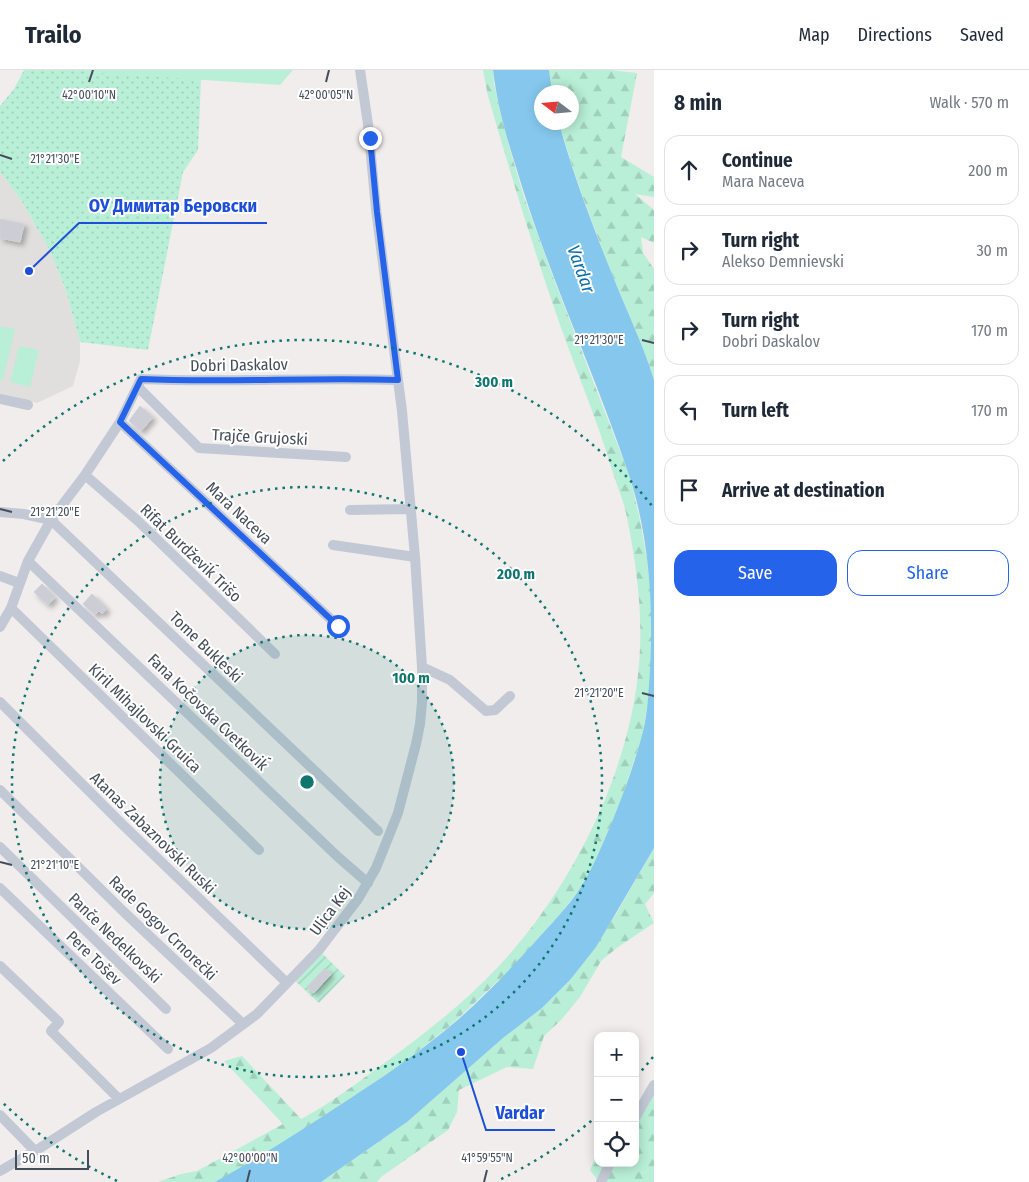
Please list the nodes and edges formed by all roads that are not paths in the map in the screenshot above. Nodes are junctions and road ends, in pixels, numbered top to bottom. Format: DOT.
graph roads {
  1 [pos="360,70"];
  2 [pos="398,380"];
  3 [pos="140,383"];
  4 [pos="0,399"];
  5 [pos="28,405"];
  6 [pos="120,422"];
  7 [pos="346,457"];
  8 [pos="85,474"];
  9 [pos="410,509"];
  10 [pos="350,510"];
  11 [pos="0,512"];
  12 [pos="51,520"];
  13 [pos="333,545"];
  14 [pos="416,557"];
  15 [pos="28,561"];
  16 [pos="0,576"];
  17 [pos="20,583"];
  18 [pos="11,608"];
  19 [pos="338,626"];
  20 [pos="0,627"];
  21 [pos="275,654"];
  22 [pos="422,667"];
  23 [pos="510,696"];
  24 [pos="0,702"];
  25 [pos="0,790"];
  26 [pos="378,831"];
  27 [pos="0,846"];
  28 [pos="259,850"];
  29 [pos="368,883"];
  30 [pos="0,888"];
  31 [pos="0,966"];
  32 [pos="287,983"];
  33 [pos="166,1009"];
  34 [pos="243,1024"];
  35 [pos="168,1049"];
  36 [pos="654,1085"];
  37 [pos="118,1098"];
  38 [pos="639,1111"];
  39 [pos="0,1116"];
  40 [pos="35,1151"];
  41 [pos="608,1167"];
  42 [pos="0,1171"];
  43 [pos="601,1182"];
  1 -- 2 [label="street, Ulica Kej"];
  2 -- 3 [label="street, Dobri Daskalov"];
  2 -- 9 [label="street, Ulica Kej"];
  3 -- 6 [label="street"];
  3 -- 7 [label="street, Trajče Grujoski"];
  4 -- 5 [label="street"];
  6 -- 8 [label="street"];
  6 -- 19 [label="street, Mara Naceva"];
  8 -- 12 [label="street"];
  8 -- 21 [label="street, Rifat Burdževiḱ Trišo"];
  9 -- 10 [label="street"];
  9 -- 14 [label="street, Ulica Kej"];
  11 -- 12 [label="street"];
  12 -- 15 [label="street"];
  12 -- 26 [label="street, Tome Bukleski"];
  13 -- 14 [label="street"];
  14 -- 22 [label="street, Ulica Kej"];
  15 -- 17 [label="street"];
  15 -- 29 [label="street, Fana Kočovska Cvetkoviḱ"];
  16 -- 17 [label="street"];
  17 -- 18 [label="street"];
  18 -- 20 [label="street"];
  18 -- 28 [label="street, Kiril Mihajlovski Gruica"];
  22 -- 23 [label="street"];
  22 -- 29 [label="street, Ulica Kej"];
  24 -- 32 [label="street, Atanas Zabaznovski Ruski"];
  25 -- 34 [label="street, Rade Gogov Crnorečki"];
  27 -- 33 [label="street, Panče Nedelkovski"];
  29 -- 32 [label="street, Ulica Kej"];
  30 -- 35 [label="street, Pere Tošev"];
  31 -- 37 [label="street"];
  32 -- 34 [label="street, Ulica Kej"];
  34 -- 37 [label="street, Ulica Kej"];
  36 -- 38 [label="street"];
  37 -- 40 [label="street, Ulica Kej"];
  39 -- 40 [label="street"];
  40 -- 42 [label="street, Ulica Kej"];
  41 -- 43 [label="street"];
}
